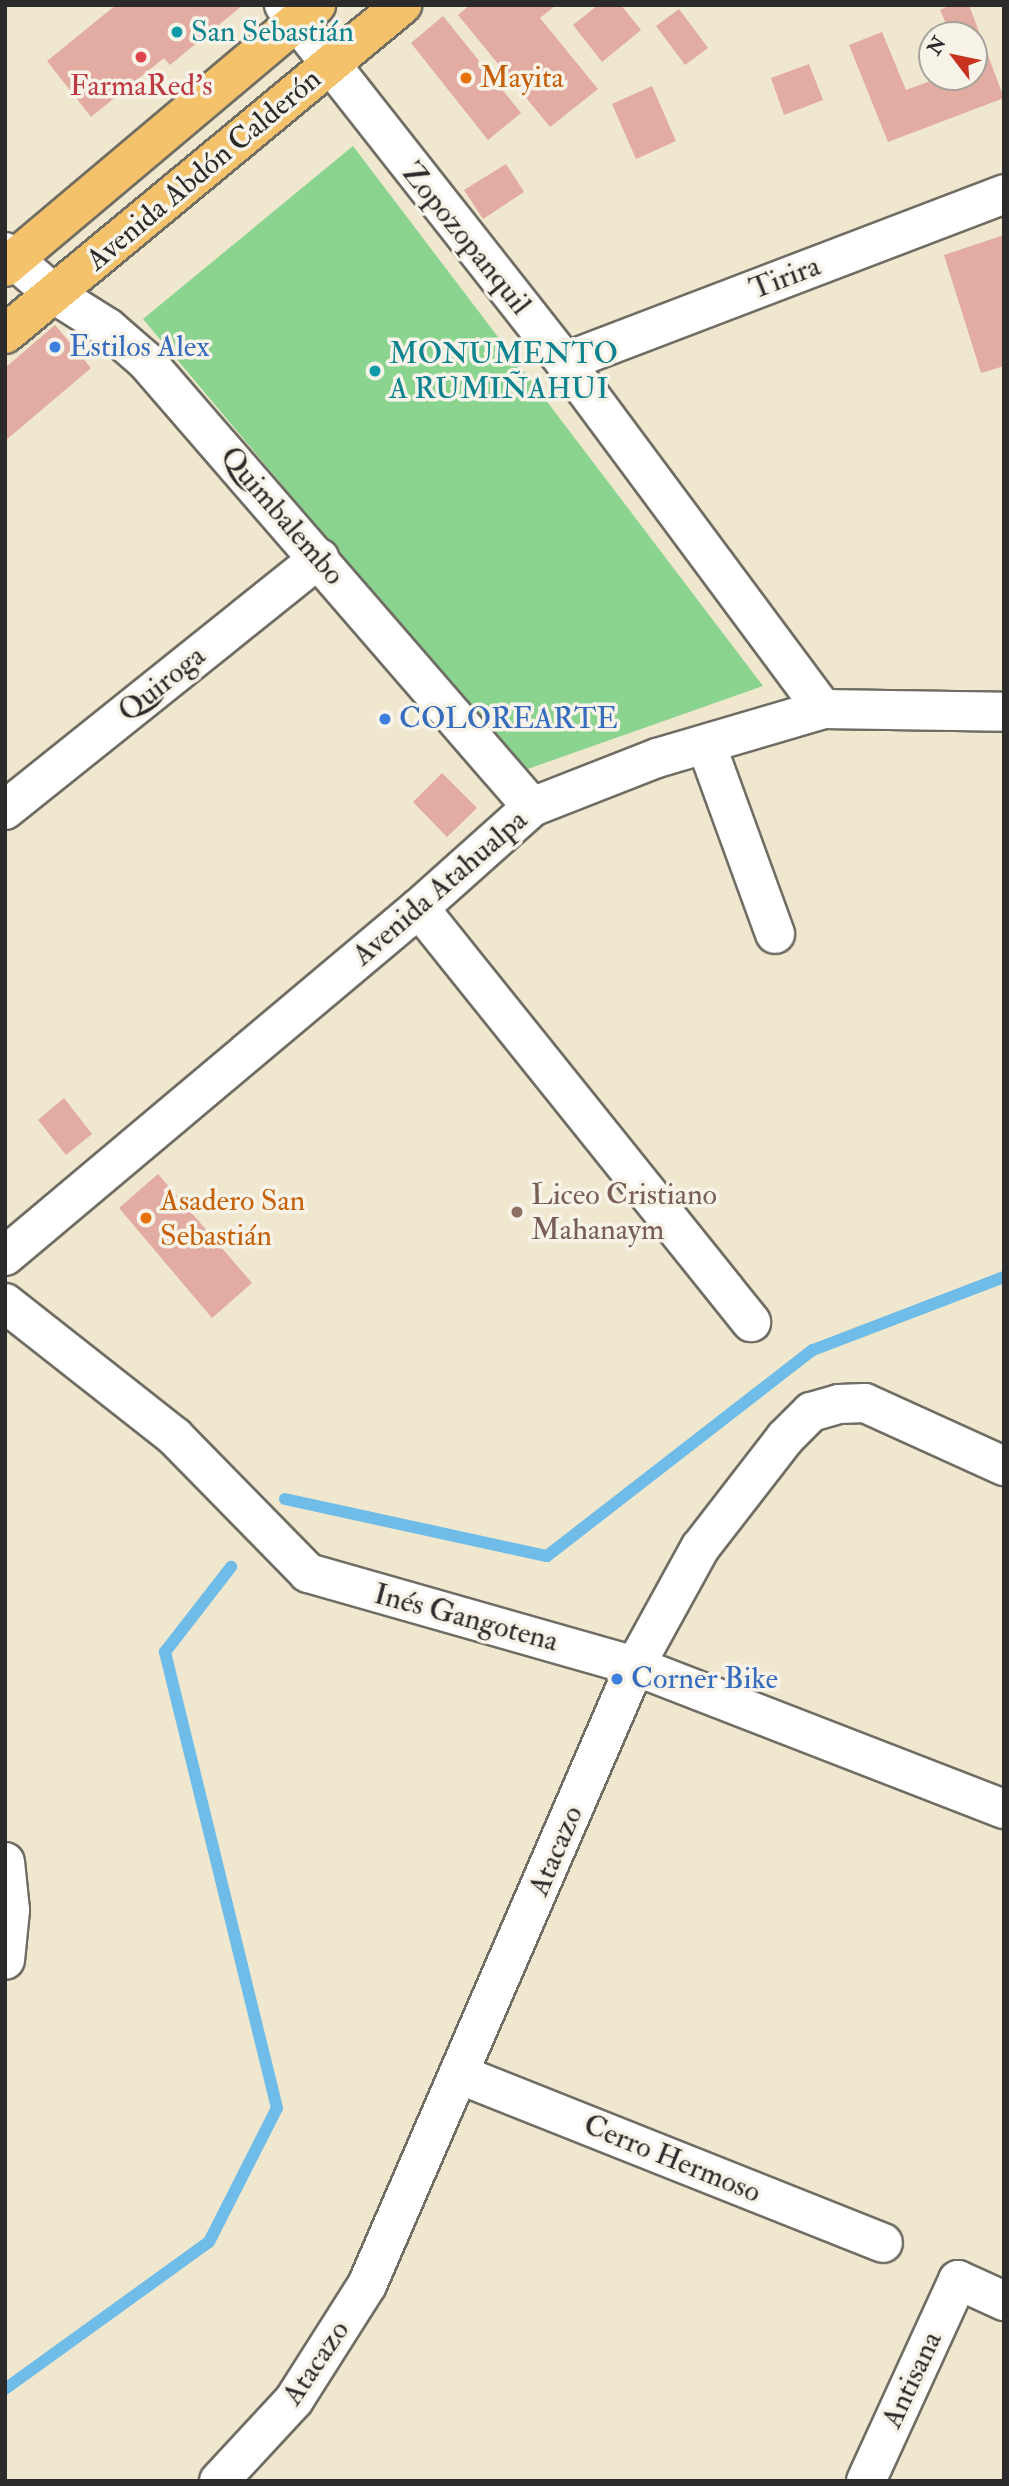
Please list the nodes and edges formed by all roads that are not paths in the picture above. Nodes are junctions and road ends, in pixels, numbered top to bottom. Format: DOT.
graph roads {
  1 [pos="402,5"];
  2 [pos="299,11"];
  3 [pos="329,67"];
  4 [pos="1004,194"];
  5 [pos="8,260"];
  6 [pos="54,294"];
  7 [pos="5,334"];
  8 [pos="565,362"];
  9 [pos="319,558"];
  10 [pos="823,709"];
  11 [pos="1004,712"];
  12 [pos="706,744"];
  13 [pos="532,807"];
  14 [pos="5,810"];
  15 [pos="419,908"];
  16 [pos="775,934"];
  17 [pos="5,1255"];
  18 [pos="5,1303"];
  19 [pos="751,1322"];
  20 [pos="1004,1466"];
  21 [pos="635,1666"];
  22 [pos="1004,1810"];
  23 [pos="5,1863"];
  24 [pos="5,1960"];
  25 [pos="461,2075"];
  26 [pos="883,2243"];
  27 [pos="1004,2301"];
  28 [pos="219,2481"];
  29 [pos="866,2481"];
  1 -- 3 [label="main road, Avenida Abdón Calderón"];
  2 -- 3 [label="street, Zopozopanquil"];
  2 -- 5 [label="main road, Avenida Abdón Calderón"];
  3 -- 6 [label="main road, Avenida Abdón Calderón"];
  3 -- 8 [label="street, Zopozopanquil"];
  4 -- 8 [label="street, Tirira"];
  5 -- 6 [label="street, Quimbalembo"];
  6 -- 7 [label="main road, Avenida Abdón Calderón"];
  6 -- 9 [label="street, Quimbalembo"];
  8 -- 10 [label="street, Zopozopanquil"];
  9 -- 13 [label="street, Quimbalembo"];
  9 -- 14 [label="street, Quiroga"];
  10 -- 11 [label="street, Avenida Atahualpa"];
  10 -- 12 [label="street, Avenida Atahualpa"];
  12 -- 13 [label="street, Avenida Atahualpa"];
  12 -- 16 [label="street"];
  13 -- 15 [label="street, Avenida Atahualpa"];
  15 -- 17 [label="street, Avenida Atahualpa"];
  15 -- 19 [label="street"];
  18 -- 21 [label="street, Inés Gangotena"];
  20 -- 21 [label="street, Atacazo"];
  21 -- 22 [label="street, Inés Gangotena"];
  21 -- 25 [label="street, Atacazo"];
  23 -- 24 [label="street"];
  25 -- 26 [label="street, Cerro Hermoso"];
  25 -- 28 [label="street, Atacazo"];
  27 -- 29 [label="street, Antisana"];
}
